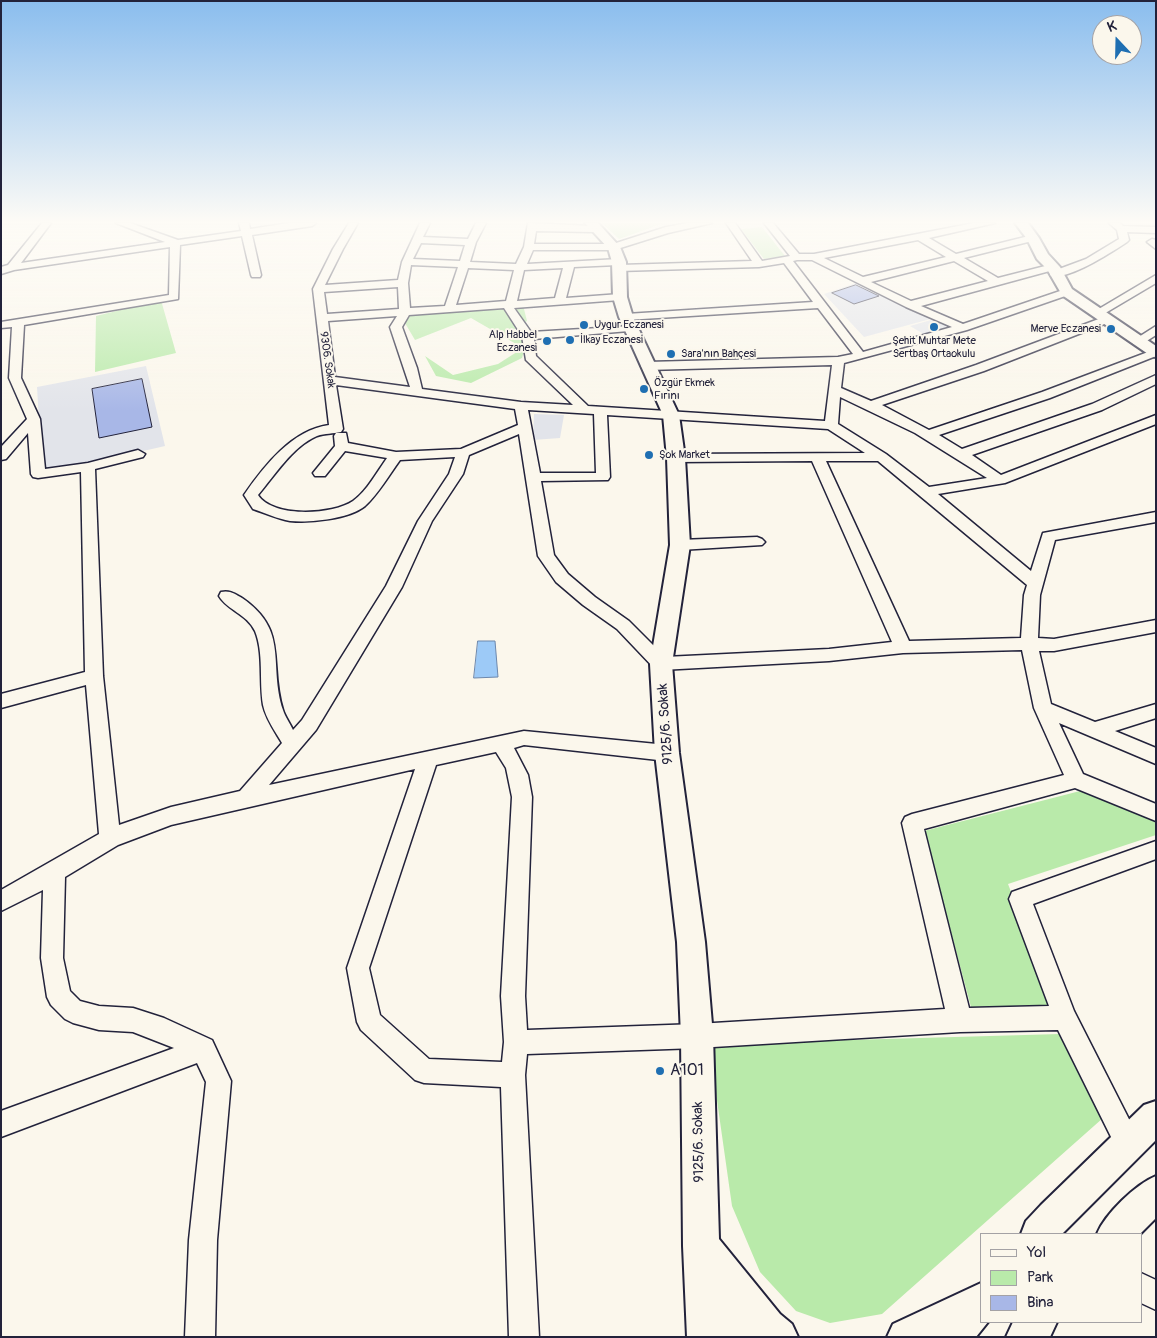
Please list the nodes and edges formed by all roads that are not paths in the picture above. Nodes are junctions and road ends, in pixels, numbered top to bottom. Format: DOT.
graph roads {
  1 [pos="174,285"];
  2 [pos="320,285"];
  3 [pos="362,285"];
  4 [pos="404,285"];
  5 [pos="457,285"];
  6 [pos="514,285"];
  7 [pos="563,285"];
  8 [pos="621,285"];
  9 [pos="808,285"];
  10 [pos="870,285"];
  11 [pos="984,285"];
  12 [pos="1063,285"];
  13 [pos="1146,285"];
  14 [pos="318,289"];
  15 [pos="1067,292"];
  16 [pos="560,300"];
  17 [pos="508,304"];
  18 [pos="820,305"];
  19 [pos="910,305"];
  20 [pos="450,308"];
  21 [pos="405,312"];
  22 [pos="625,314"];
  23 [pos="1103,316"];
  24 [pos="322,318"];
  25 [pos="18,322"];
  26 [pos="1,325"];
  27 [pos="964,328"];
  28 [pos="1156,329"];
  29 [pos="528,336"];
  30 [pos="1138,342"];
  31 [pos="1155,352"];
  32 [pos="860,356"];
  33 [pos="838,362"];
  34 [pos="647,366"];
  35 [pos="1156,379"];
  36 [pos="330,380"];
  37 [pos="834,390"];
  38 [pos="417,392"];
  39 [pos="873,404"];
  40 [pos="521,406"];
  41 [pos="584,410"];
  42 [pos="600,411"];
  43 [pos="671,415"];
  44 [pos="34,419"];
  45 [pos="1156,419"];
  46 [pos="831,425"];
  47 [pos="526,426"];
  48 [pos="336,429"];
  49 [pos="927,435"];
  50 [pos="342,446"];
  51 [pos="464,453"];
  52 [pos="138,454"];
  53 [pos="962,454"];
  54 [pos="1,456"];
  55 [pos="396,456"];
  56 [pos="882,457"];
  57 [pos="676,458"];
  58 [pos="817,458"];
  59 [pos="88,466"];
  60 [pos="320,473"];
  61 [pos="533,477"];
  62 [pos="1000,480"];
  63 [pos="926,492"];
  64 [pos="1156,517"];
  65 [pos="757,542"];
  66 [pos="680,546"];
  67 [pos="1035,583"];
  68 [pos="227,596"];
  69 [pos="1156,626"];
  70 [pos="1029,644"];
  71 [pos="902,648"];
  72 [pos="661,664"];
  73 [pos="94,676"];
  74 [pos="1,701"];
  75 [pos="1043,708"];
  76 [pos="1156,711"];
  77 [pos="1093,730"];
  78 [pos="500,743"];
  79 [pos="292,745"];
  80 [pos="667,753"];
  81 [pos="1156,756"];
  82 [pos="428,758"];
  83 [pos="1076,780"];
  84 [pos="246,798"];
  85 [pos="1156,812"];
  86 [pos="110,840"];
  87 [pos="1156,850"];
  88 [pos="54,873"];
  89 [pos="1,901"];
  90 [pos="1065,1018"];
  91 [pos="960,1020"];
  92 [pos="697,1036"];
  93 [pos="516,1042"];
  94 [pos="203,1049"];
  95 [pos="513,1075"];
  96 [pos="1156,1117"];
  97 [pos="1,1124"];
  98 [pos="1128,1144"];
  99 [pos="1156,1193"];
  100 [pos="1040,1233"];
  101 [pos="1116,1233"];
  102 [pos="701,1246"];
  103 [pos="1142,1289"];
  104 [pos="1156,1296"];
  105 [pos="980,1301"];
  106 [pos="980,1302"];
  107 [pos="1037,1323"];
  108 [pos="200,1337"];
  109 [pos="524,1337"];
  110 [pos="706,1337"];
  111 [pos="732,1337"];
  112 [pos="779,1337"];
  113 [pos="906,1337"];
  114 [pos="952,1337"];
  115 [pos="1025,1337"];
  1 -- 25 [label="street"];
  2 -- 14 [label="street"];
  3 -- 14 [label="street"];
  4 -- 21 [label="street"];
  5 -- 20 [label="street"];
  6 -- 17 [label="street"];
  7 -- 16 [label="street"];
  8 -- 22 [label="main road, 9125/6. Sokak"];
  9 -- 18 [label="street"];
  10 -- 19 [label="street"];
  11 -- 19 [label="street"];
  12 -- 15 [label="main road"];
  13 -- 23 [label="street"];
  14 -- 24 [label="street, 9306. Sokak"];
  15 -- 23 [label="main road"];
  15 -- 27 [label="street"];
  16 -- 17 [label="street"];
  16 -- 22 [label="street"];
  17 -- 20 [label="street"];
  17 -- 29 [label="street"];
  18 -- 22 [label="street"];
  18 -- 32 [label="street"];
  19 -- 27 [label="street"];
  20 -- 21 [label="street"];
  21 -- 24 [label="street"];
  21 -- 38 [label="street"];
  22 -- 29 [label="street"];
  22 -- 34 [label="main road, 9125/6. Sokak"];
  23 -- 30 [label="main road"];
  23 -- 39 [label="street"];
  24 -- 36 [label="street, 9306. Sokak"];
  25 -- 26 [label="street"];
  25 -- 44 [label="street"];
  27 -- 32 [label="street"];
  28 -- 30 [label="street"];
  29 -- 41 [label="street"];
  30 -- 31 [label="main road"];
  31 -- 49 [label="street"];
  32 -- 33 [label="street"];
  33 -- 34 [label="street"];
  33 -- 37 [label="street"];
  34 -- 43 [label="main road, 9125/6. Sokak"];
  35 -- 53 [label="street"];
  36 -- 38 [label="street"];
  36 -- 48 [label="street, 9306. Sokak"];
  37 -- 39 [label="street"];
  37 -- 46 [label="street"];
  38 -- 40 [label="street"];
  39 -- 49 [label="street"];
  40 -- 41 [label="street"];
  40 -- 47 [label="street"];
  41 -- 42 [label="street"];
  42 -- 43 [label="street"];
  42 -- 61 [label="street"];
  43 -- 46 [label="street"];
  43 -- 57 [label="main road, 9125/6. Sokak"];
  44 -- 54 [label="street"];
  44 -- 59 [label="street"];
  45 -- 62 [label="street"];
  46 -- 56 [label="street"];
  47 -- 51 [label="street"];
  47 -- 61 [label="street"];
  48 -- 50 [label="street, 9306. Sokak"];
  48 -- 55 [label="street"];
  49 -- 53 [label="street"];
  50 -- 55 [label="street"];
  50 -- 60 [label="street"];
  51 -- 55 [label="street"];
  51 -- 79 [label="street"];
  52 -- 59 [label="street"];
  53 -- 62 [label="street"];
  56 -- 58 [label="street"];
  56 -- 63 [label="street"];
  57 -- 58 [label="street"];
  57 -- 66 [label="main road, 9125/6. Sokak"];
  58 -- 71 [label="street"];
  59 -- 73 [label="street"];
  61 -- 72 [label="street"];
  62 -- 63 [label="street"];
  63 -- 67 [label="street"];
  64 -- 67 [label="street"];
  65 -- 66 [label="street"];
  66 -- 72 [label="main road, 9125/6. Sokak"];
  67 -- 70 [label="street"];
  68 -- 79 [label="street"];
  69 -- 70 [label="street"];
  70 -- 71 [label="street"];
  70 -- 75 [label="street"];
  71 -- 72 [label="street"];
  72 -- 80 [label="main road, 9125/6. Sokak"];
  73 -- 74 [label="street"];
  73 -- 86 [label="street"];
  75 -- 77 [label="street"];
  75 -- 83 [label="street"];
  76 -- 77 [label="street"];
  77 -- 81 [label="street"];
  78 -- 80 [label="street"];
  78 -- 82 [label="street"];
  78 -- 93 [label="street"];
  79 -- 84 [label="street"];
  80 -- 92 [label="main road, 9125/6. Sokak"];
  82 -- 84 [label="street"];
  82 -- 95 [label="street"];
  83 -- 85 [label="street"];
  83 -- 91 [label="street"];
  84 -- 86 [label="street"];
  86 -- 88 [label="street"];
  87 -- 90 [label="street"];
  88 -- 89 [label="street"];
  88 -- 94 [label="street"];
  90 -- 91 [label="street"];
  90 -- 98 [label="street"];
  91 -- 92 [label="street"];
  92 -- 93 [label="street"];
  92 -- 102 [label="main road, 9125/6. Sokak"];
  93 -- 95 [label="street"];
  94 -- 97 [label="street"];
  94 -- 108 [label="street"];
  95 -- 109 [label="street"];
  96 -- 98 [label="main road"];
  98 -- 100 [label="main road"];
  99 -- 101 [label="main road"];
  102 -- 110 [label="main road, 9125/6. Sokak"];
  102 -- 111 [label="main road, 9125/6. Sokak"];
  102 -- 112 [label="main road"];
  103 -- 104 [label="street"];
  105 -- 113 [label="main road"];
  106 -- 114 [label="main road"];
  107 -- 115 [label="main road"];
}
